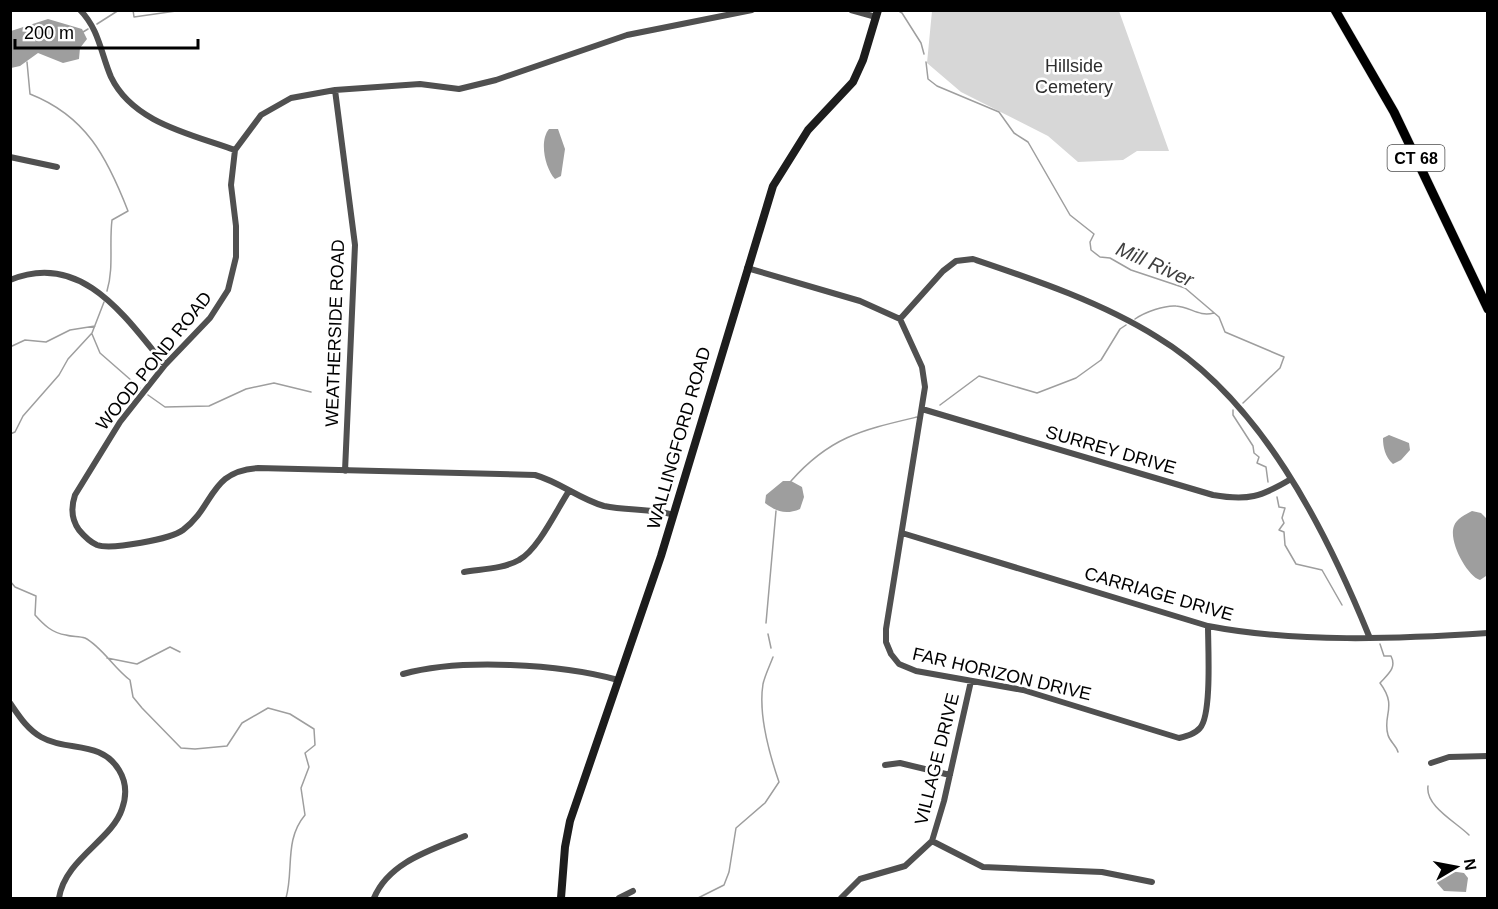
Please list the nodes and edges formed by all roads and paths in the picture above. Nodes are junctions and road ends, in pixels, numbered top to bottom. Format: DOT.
graph roads {
  1 [pos="80,10"];
  2 [pos="752,10"];
  3 [pos="851,10"];
  4 [pos="1335,10"];
  5 [pos="877,14"];
  6 [pos="335,90"];
  7 [pos="235,150"];
  8 [pos="10,157"];
  9 [pos="57,167"];
  10 [pos="747,268"];
  11 [pos="10,280"];
  12 [pos="1488,309"];
  13 [pos="900,319"];
  14 [pos="165,365"];
  15 [pos="922,409"];
  16 [pos="345,471"];
  17 [pos="1291,479"];
  18 [pos="569,491"];
  19 [pos="674,515"];
  20 [pos="902,533"];
  21 [pos="464,572"];
  22 [pos="1208,626"];
  23 [pos="1488,633"];
  24 [pos="1369,636"];
  25 [pos="403,674"];
  26 [pos="618,680"];
  27 [pos="971,681"];
  28 [pos="10,703"];
  29 [pos="1488,756"];
  30 [pos="1431,763"];
  31 [pos="885,765"];
  32 [pos="950,775"];
  33 [pos="465,836"];
  34 [pos="932,841"];
  35 [pos="1152,882"];
  36 [pos="633,891"];
  37 [pos="59,898"];
  38 [pos="374,898"];
  39 [pos="561,898"];
  40 [pos="619,898"];
  41 [pos="841,898"];
  1 -- 7 [label="street"];
  2 -- 6 [label="street"];
  3 -- 5 [label="street"];
  4 -- 12 [label="main road, CT 68"];
  5 -- 10 [label="street, WALLINGFORD ROAD"];
  6 -- 7 [label="street"];
  6 -- 16 [label="street, WEATHERSIDE ROAD"];
  7 -- 14 [label="street, WOOD POND ROAD"];
  8 -- 9 [label="street"];
  10 -- 13 [label="street"];
  10 -- 19 [label="street, WALLINGFORD ROAD"];
  11 -- 14 [label="street"];
  13 -- 15 [label="street, FAR HORIZON DRIVE"];
  13 -- 17 [label="street"];
  14 -- 16 [label="street, WOOD POND ROAD"];
  15 -- 17 [label="street, SURREY DRIVE"];
  15 -- 20 [label="street, FAR HORIZON DRIVE"];
  16 -- 18 [label="street, WOOD POND ROAD"];
  17 -- 24 [label="street"];
  18 -- 19 [label="street, WOOD POND ROAD"];
  18 -- 21 [label="street"];
  19 -- 26 [label="street, WALLINGFORD ROAD"];
  20 -- 22 [label="street, CARRIAGE DRIVE"];
  20 -- 27 [label="street, FAR HORIZON DRIVE"];
  22 -- 24 [label="street, CARRIAGE DRIVE"];
  22 -- 27 [label="street, FAR HORIZON DRIVE"];
  23 -- 24 [label="street, CARRIAGE DRIVE"];
  25 -- 26 [label="street"];
  26 -- 39 [label="street, WALLINGFORD ROAD"];
  27 -- 32 [label="street, VILLAGE DRIVE"];
  28 -- 37 [label="street"];
  29 -- 30 [label="street"];
  31 -- 32 [label="street"];
  32 -- 34 [label="street, VILLAGE DRIVE"];
  33 -- 38 [label="street"];
  34 -- 35 [label="street"];
  34 -- 41 [label="street, VILLAGE DRIVE"];
  36 -- 40 [label="street"];
}
